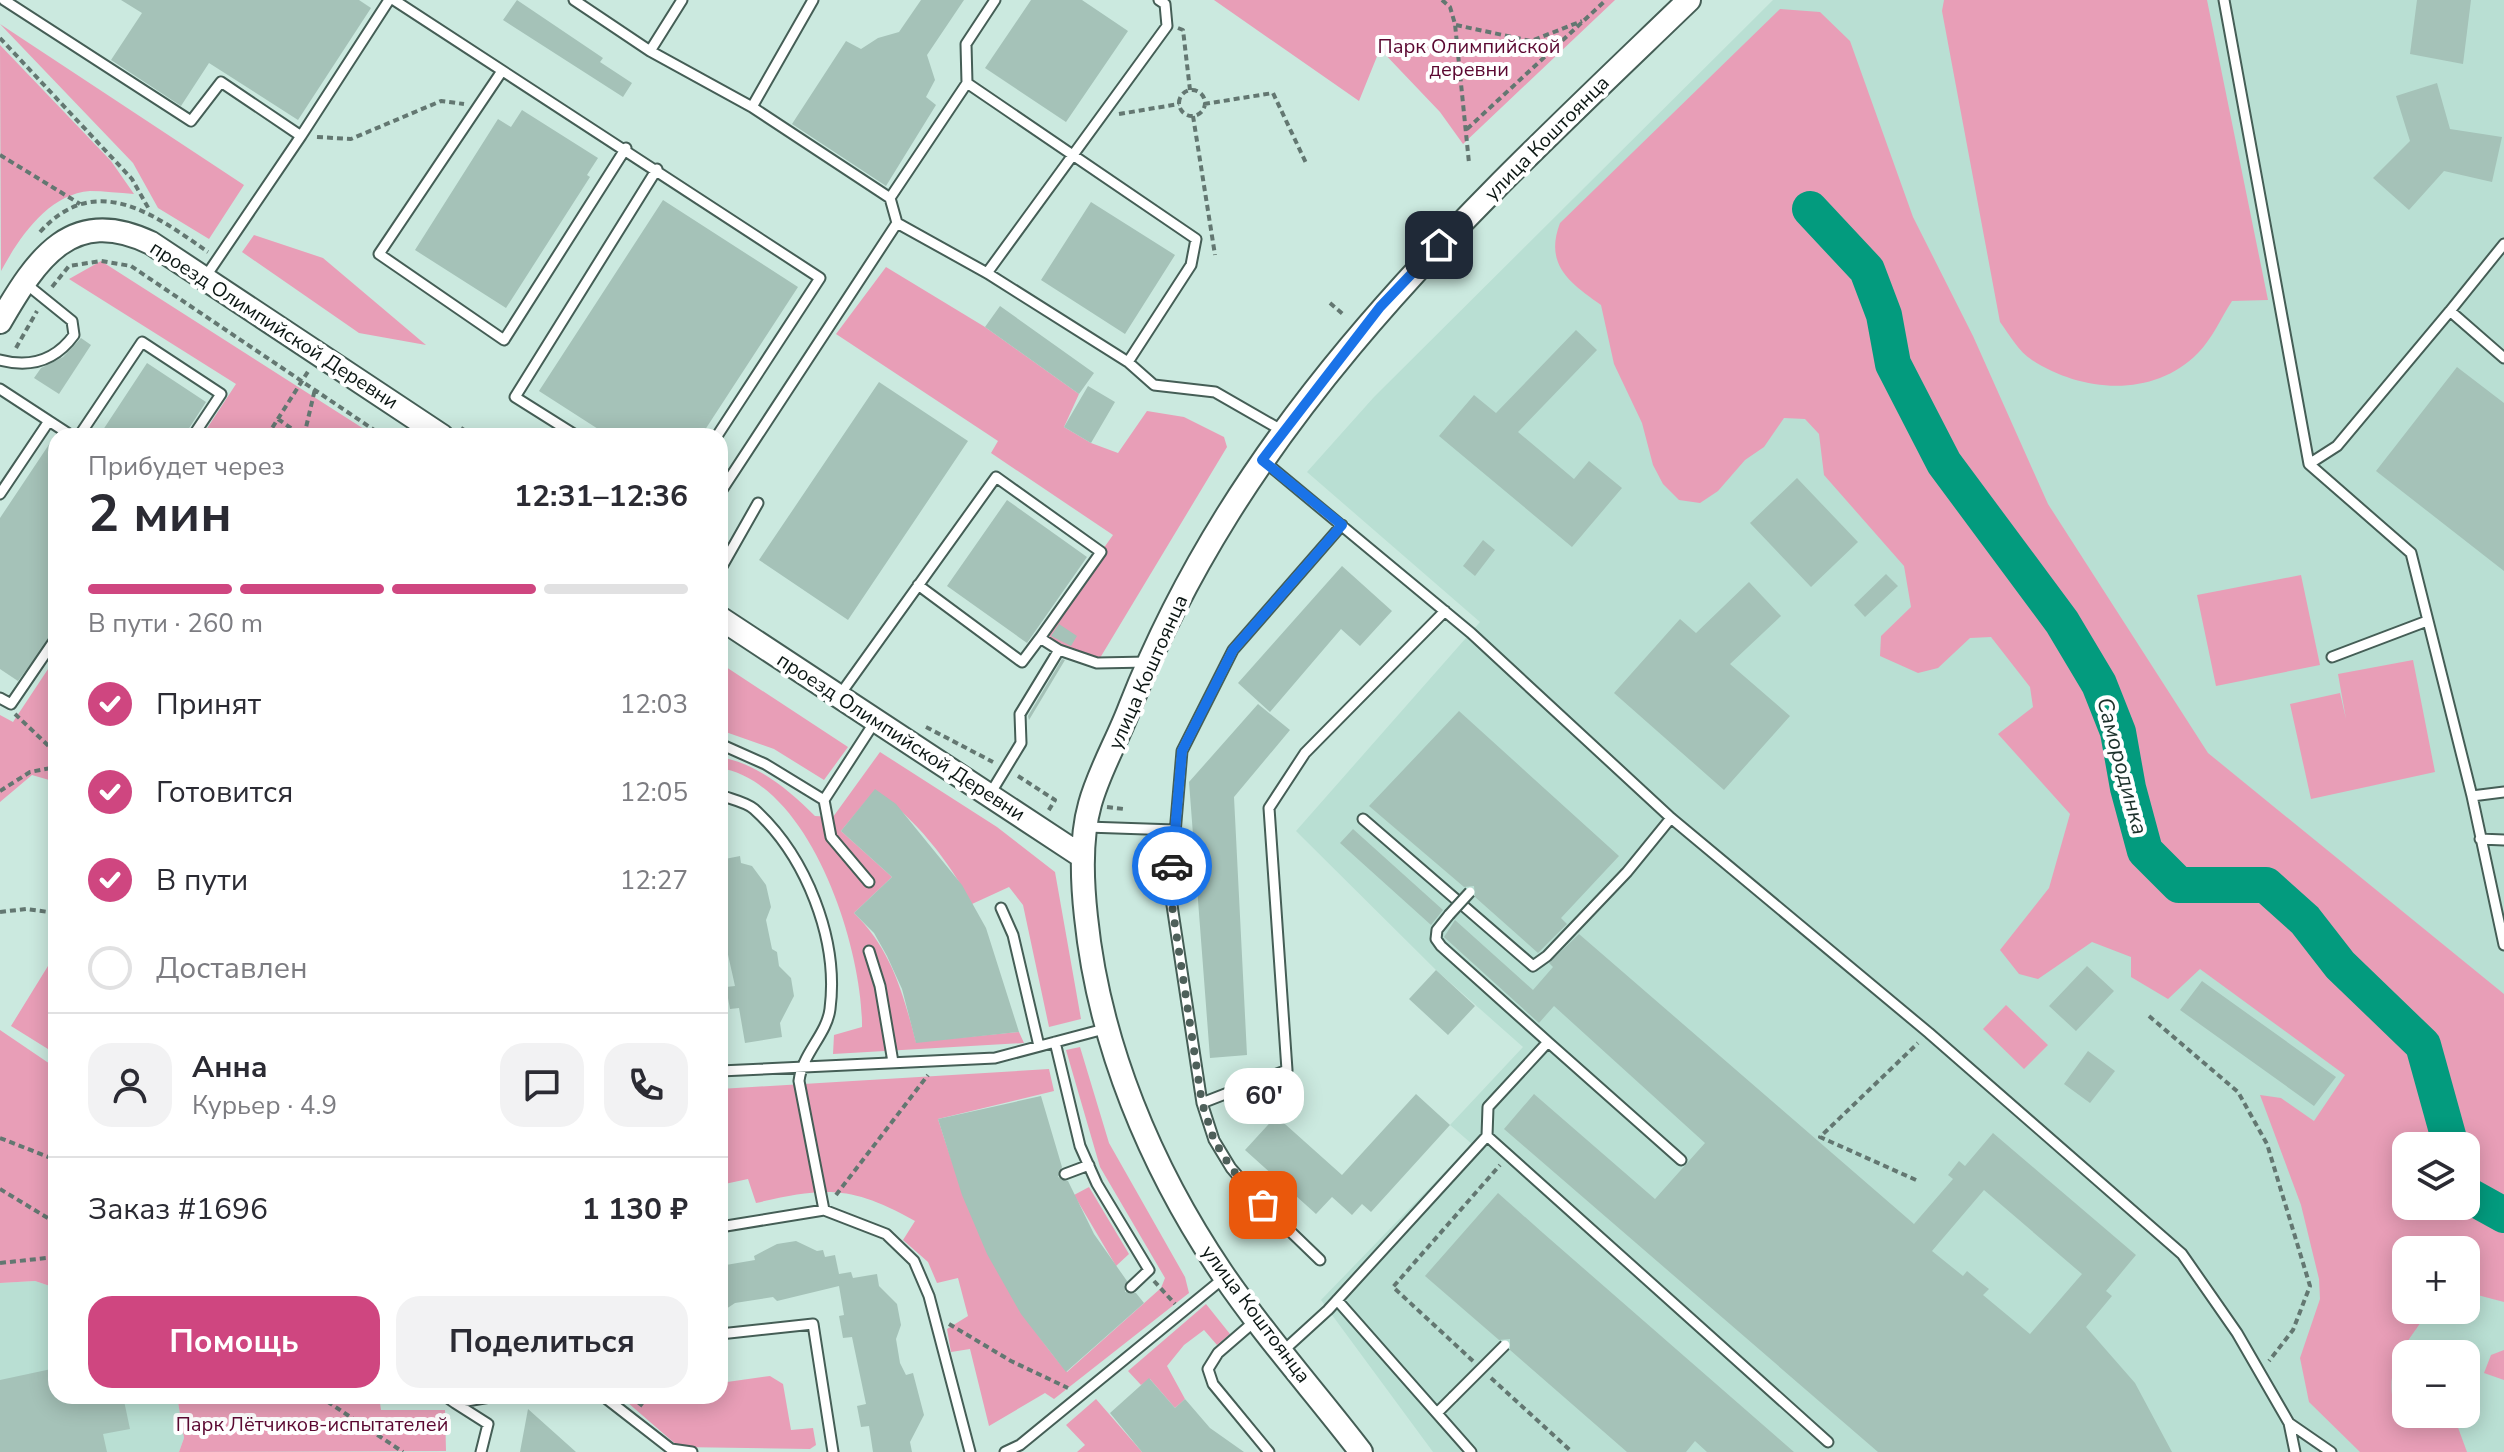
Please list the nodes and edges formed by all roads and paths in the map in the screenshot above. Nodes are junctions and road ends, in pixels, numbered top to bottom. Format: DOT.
graph roads {
  1 [pos="4,0"];
  2 [pos="392,0"];
  3 [pos="574,0"];
  4 [pos="682,0"];
  5 [pos="813,0"];
  6 [pos="995,0"];
  7 [pos="1159,0"];
  8 [pos="1442,0"];
  9 [pos="1606,0"];
  10 [pos="1689,0"];
  11 [pos="2224,0"];
  12 [pos="1584,21"];
  13 [pos="1455,24"];
  14 [pos="1167,26"];
  15 [pos="0,38"];
  16 [pos="650,51"];
  17 [pos="502,71"];
  18 [pos="967,83"];
  19 [pos="1190,90"];
  20 [pos="1179,104"];
  21 [pos="1204,104"];
  22 [pos="479,105"];
  23 [pos="752,107"];
  24 [pos="1193,116"];
  25 [pos="1101,117"];
  26 [pos="1467,129"];
  27 [pos="301,136"];
  28 [pos="626,148"];
  29 [pos="0,155"];
  30 [pos="1073,156"];
  31 [pos="1306,163"];
  32 [pos="1469,163"];
  33 [pos="657,169"];
  34 [pos="890,198"];
  35 [pos="80,204"];
  36 [pos="152,213"];
  37 [pos="897,223"];
  38 [pos="2504,244"];
  39 [pos="1215,255"];
  40 [pos="987,273"];
  41 [pos="204,279"];
  42 [pos="25,283"];
  43 [pos="43,298"];
  44 [pos="1330,303"];
  45 [pos="2450,311"];
  46 [pos="1344,315"];
  47 [pos="0,322"];
  48 [pos="2504,358"];
  49 [pos="4,361"];
  50 [pos="1128,362"];
  51 [pos="301,382"];
  52 [pos="0,389"];
  53 [pos="315,389"];
  54 [pos="277,419"];
  55 [pos="49,421"];
  56 [pos="60,428"];
  57 [pos="84,428"];
  58 [pos="198,428"];
  59 [pos="272,428"];
  60 [pos="291,428"];
  61 [pos="305,428"];
  62 [pos="371,428"];
  63 [pos="430,428"];
  64 [pos="564,428"];
  65 [pos="722,428"];
  66 [pos="1283,431"];
  67 [pos="1262,460"];
  68 [pos="2309,464"];
  69 [pos="728,481"];
  70 [pos="0,494"];
  71 [pos="758,503"];
  72 [pos="1342,525"];
  73 [pos="728,556"];
  74 [pos="918,585"];
  75 [pos="1445,611"];
  76 [pos="2427,621"];
  77 [pos="728,623"];
  78 [pos="1040,638"];
  79 [pos="48,650"];
  80 [pos="1059,650"];
  81 [pos="2332,657"];
  82 [pos="1148,662"];
  83 [pos="839,696"];
  84 [pos="0,698"];
  85 [pos="11,704"];
  86 [pos="876,720"];
  87 [pos="48,746"];
  88 [pos="728,748"];
  89 [pos="48,769"];
  90 [pos="0,791"];
  91 [pos="2504,792"];
  92 [pos="990,794"];
  93 [pos="2472,796"];
  94 [pos="728,798"];
  95 [pos="824,800"];
  96 [pos="1671,818"];
  97 [pos="1363,819"];
  98 [pos="1087,827"];
  99 [pos="1175,830"];
  100 [pos="2480,839"];
  101 [pos="2504,840"];
  102 [pos="1083,857"];
  103 [pos="869,882"];
  104 [pos="1470,892"];
  105 [pos="1001,908"];
  106 [pos="0,912"];
  107 [pos="48,912"];
  108 [pos="2504,945"];
  109 [pos="869,951"];
  110 [pos="2149,1016"];
  111 [pos="1108,1028"];
  112 [pos="1929,1033"];
  113 [pos="1055,1042"];
  114 [pos="1548,1042"];
  115 [pos="1039,1046"];
  116 [pos="939,1060"];
  117 [pos="893,1062"];
  118 [pos="800,1066"];
  119 [pos="728,1070"];
  120 [pos="1202,1103"];
  121 [pos="1487,1136"];
  122 [pos="0,1138"];
  123 [pos="1509,1155"];
  124 [pos="48,1157"];
  125 [pos="1681,1160"];
  126 [pos="1089,1165"];
  127 [pos="1065,1174"];
  128 [pos="1916,1180"];
  129 [pos="0,1189"];
  130 [pos="824,1210"];
  131 [pos="48,1218"];
  132 [pos="728,1226"];
  133 [pos="48,1258"];
  134 [pos="1320,1260"];
  135 [pos="0,1263"];
  136 [pos="1225,1277"];
  137 [pos="1155,1282"];
  138 [pos="1131,1287"];
  139 [pos="1337,1300"];
  140 [pos="1175,1304"];
  141 [pos="934,1316"];
  142 [pos="1257,1319"];
  143 [pos="728,1333"];
  144 [pos="1505,1345"];
  145 [pos="1283,1351"];
  146 [pos="2260,1372"];
  147 [pos="1081,1394"];
  148 [pos="331,1404"];
  149 [pos="457,1404"];
  150 [pos="613,1404"];
  151 [pos="1437,1413"];
  152 [pos="2289,1423"];
  153 [pos="1828,1442"];
  154 [pos="671,1451"];
  155 [pos="403,1452"];
  156 [pos="481,1452"];
  157 [pos="692,1452"];
  158 [pos="833,1452"];
  159 [pos="970,1452"];
  160 [pos="1005,1452"];
  161 [pos="1269,1452"];
  162 [pos="1361,1452"];
  163 [pos="1471,1452"];
  164 [pos="1572,1452"];
  165 [pos="2295,1452"];
  166 [pos="2331,1452"];
  1 -- 27 [label="lane"];
  2 -- 17 [label="lane"];
  2 -- 27 [label="lane"];
  3 -- 16 [label="lane"];
  4 -- 16 [label="lane"];
  5 -- 23 [label="lane"];
  6 -- 18 [label="lane"];
  7 -- 14 [label="lane"];
  8 -- 13 [label="path"];
  9 -- 12 [label="path"];
  10 -- 66 [label="street, улица Коштоянца"];
  11 -- 68 [label="lane"];
  12 -- 13 [label="path"];
  12 -- 26 [label="path"];
  13 -- 26 [label="path"];
  14 -- 19 [label="path"];
  14 -- 25 [label="lane"];
  15 -- 36 [label="path"];
  16 -- 23 [label="lane"];
  17 -- 22 [label="lane"];
  17 -- 28 [label="lane"];
  18 -- 30 [label="lane"];
  18 -- 34 [label="lane"];
  19 -- 20 [label="path"];
  19 -- 21 [label="path"];
  20 -- 24 [label="path"];
  20 -- 25 [label="path"];
  21 -- 24 [label="path"];
  21 -- 31 [label="path"];
  22 -- 27 [label="path"];
  22 -- 28 [label="lane"];
  23 -- 34 [label="lane"];
  24 -- 39 [label="path"];
  25 -- 30 [label="lane"];
  26 -- 32 [label="path"];
  27 -- 41 [label="lane"];
  28 -- 33 [label="lane"];
  29 -- 35 [label="path"];
  30 -- 40 [label="lane"];
  30 -- 50 [label="lane"];
  33 -- 64 [label="lane"];
  33 -- 65 [label="lane"];
  34 -- 37 [label="lane"];
  37 -- 40 [label="lane"];
  37 -- 69 [label="lane"];
  38 -- 45 [label="lane"];
  40 -- 50 [label="lane"];
  41 -- 42 [label="street, проезд Олимпийской Деревни"];
  41 -- 63 [label="street, проезд Олимпийской Деревни"];
  42 -- 43 [label="lane"];
  42 -- 47 [label="street, проезд Олимпийской Деревни"];
  43 -- 49 [label="path"];
  43 -- 49 [label="lane"];
  43 -- 51 [label="path"];
  44 -- 46 [label="path"];
  45 -- 48 [label="lane"];
  45 -- 68 [label="lane"];
  50 -- 66 [label="lane"];
  51 -- 53 [label="path"];
  51 -- 54 [label="path"];
  52 -- 55 [label="lane"];
  53 -- 61 [label="path"];
  53 -- 62 [label="path"];
  54 -- 59 [label="path"];
  54 -- 60 [label="path"];
  55 -- 56 [label="lane"];
  55 -- 70 [label="lane"];
  57 -- 58 [label="lane"];
  66 -- 67 [label="street, улица Коштоянца"];
  67 -- 72 [label="lane"];
  67 -- 82 [label="street, улица Коштоянца"];
  68 -- 76 [label="lane"];
  71 -- 73 [label="lane"];
  72 -- 75 [label="lane"];
  72 -- 99 [label="lane"];
  74 -- 78 [label="lane"];
  74 -- 78 [label="lane"];
  74 -- 83 [label="lane"];
  75 -- 96 [label="lane"];
  75 -- 120 [label="lane"];
  76 -- 81 [label="lane"];
  76 -- 93 [label="lane"];
  77 -- 83 [label="street, проезд Олимпийской Деревни"];
  78 -- 80 [label="lane"];
  79 -- 85 [label="lane"];
  80 -- 82 [label="lane"];
  80 -- 92 [label="lane"];
  82 -- 98 [label="street, улица Коштоянца"];
  83 -- 86 [label="street, проезд Олимпийской Деревни"];
  84 -- 85 [label="lane"];
  85 -- 87 [label="path"];
  86 -- 92 [label="street, проезд Олимпийской Деревни"];
  86 -- 95 [label="lane"];
  88 -- 95 [label="lane"];
  89 -- 90 [label="path"];
  91 -- 93 [label="lane"];
  92 -- 102 [label="street, проезд Олимпийской Деревни"];
  93 -- 100 [label="lane"];
  94 -- 118 [label="lane"];
  95 -- 103 [label="lane"];
  96 -- 97 [label="lane"];
  96 -- 112 [label="lane"];
  98 -- 99 [label="lane"];
  98 -- 102 [label="street, улица Коштоянца"];
  99 -- 120 [label="lane"];
  100 -- 101 [label="lane"];
  100 -- 108 [label="lane"];
  102 -- 111 [label="street, улица Коштоянца"];
  104 -- 114 [label="lane, bridge"];
  105 -- 115 [label="lane"];
  106 -- 107 [label="path"];
  109 -- 117 [label="lane"];
  110 -- 146 [label="path"];
  111 -- 113 [label="lane"];
  111 -- 136 [label="street, улица Коштоянца"];
  112 -- 128 [label="path"];
  112 -- 146 [label="lane"];
  113 -- 115 [label="lane"];
  113 -- 126 [label="lane"];
  114 -- 121 [label="lane"];
  114 -- 125 [label="lane"];
  115 -- 116 [label="lane"];
  116 -- 117 [label="lane"];
  116 -- 130 [label="path"];
  117 -- 118 [label="lane"];
  118 -- 119 [label="lane"];
  118 -- 130 [label="lane"];
  120 -- 134 [label="lane"];
  121 -- 123 [label="lane"];
  121 -- 139 [label="lane"];
  122 -- 124 [label="path"];
  123 -- 153 [label="lane"];
  123 -- 164 [label="path"];
  126 -- 127 [label="lane"];
  126 -- 138 [label="lane"];
  129 -- 131 [label="path"];
  130 -- 132 [label="lane"];
  130 -- 141 [label="lane"];
  133 -- 135 [label="path"];
  136 -- 142 [label="street, улица Коштоянца"];
  136 -- 147 [label="lane"];
  137 -- 140 [label="path"];
  139 -- 145 [label="lane"];
  139 -- 151 [label="lane"];
  141 -- 147 [label="path"];
  141 -- 159 [label="lane"];
  142 -- 145 [label="street, улица Коштоянца"];
  142 -- 161 [label="lane"];
  143 -- 158 [label="lane"];
  144 -- 151 [label="lane, bridge"];
  145 -- 162 [label="street, улица Коштоянца"];
  146 -- 152 [label="lane"];
  147 -- 160 [label="lane"];
  148 -- 155 [label="path"];
  149 -- 156 [label="lane"];
  150 -- 154 [label="lane"];
  151 -- 163 [label="lane"];
  152 -- 165 [label="lane"];
  152 -- 166 [label="lane"];
  154 -- 157 [label="lane"];
}
